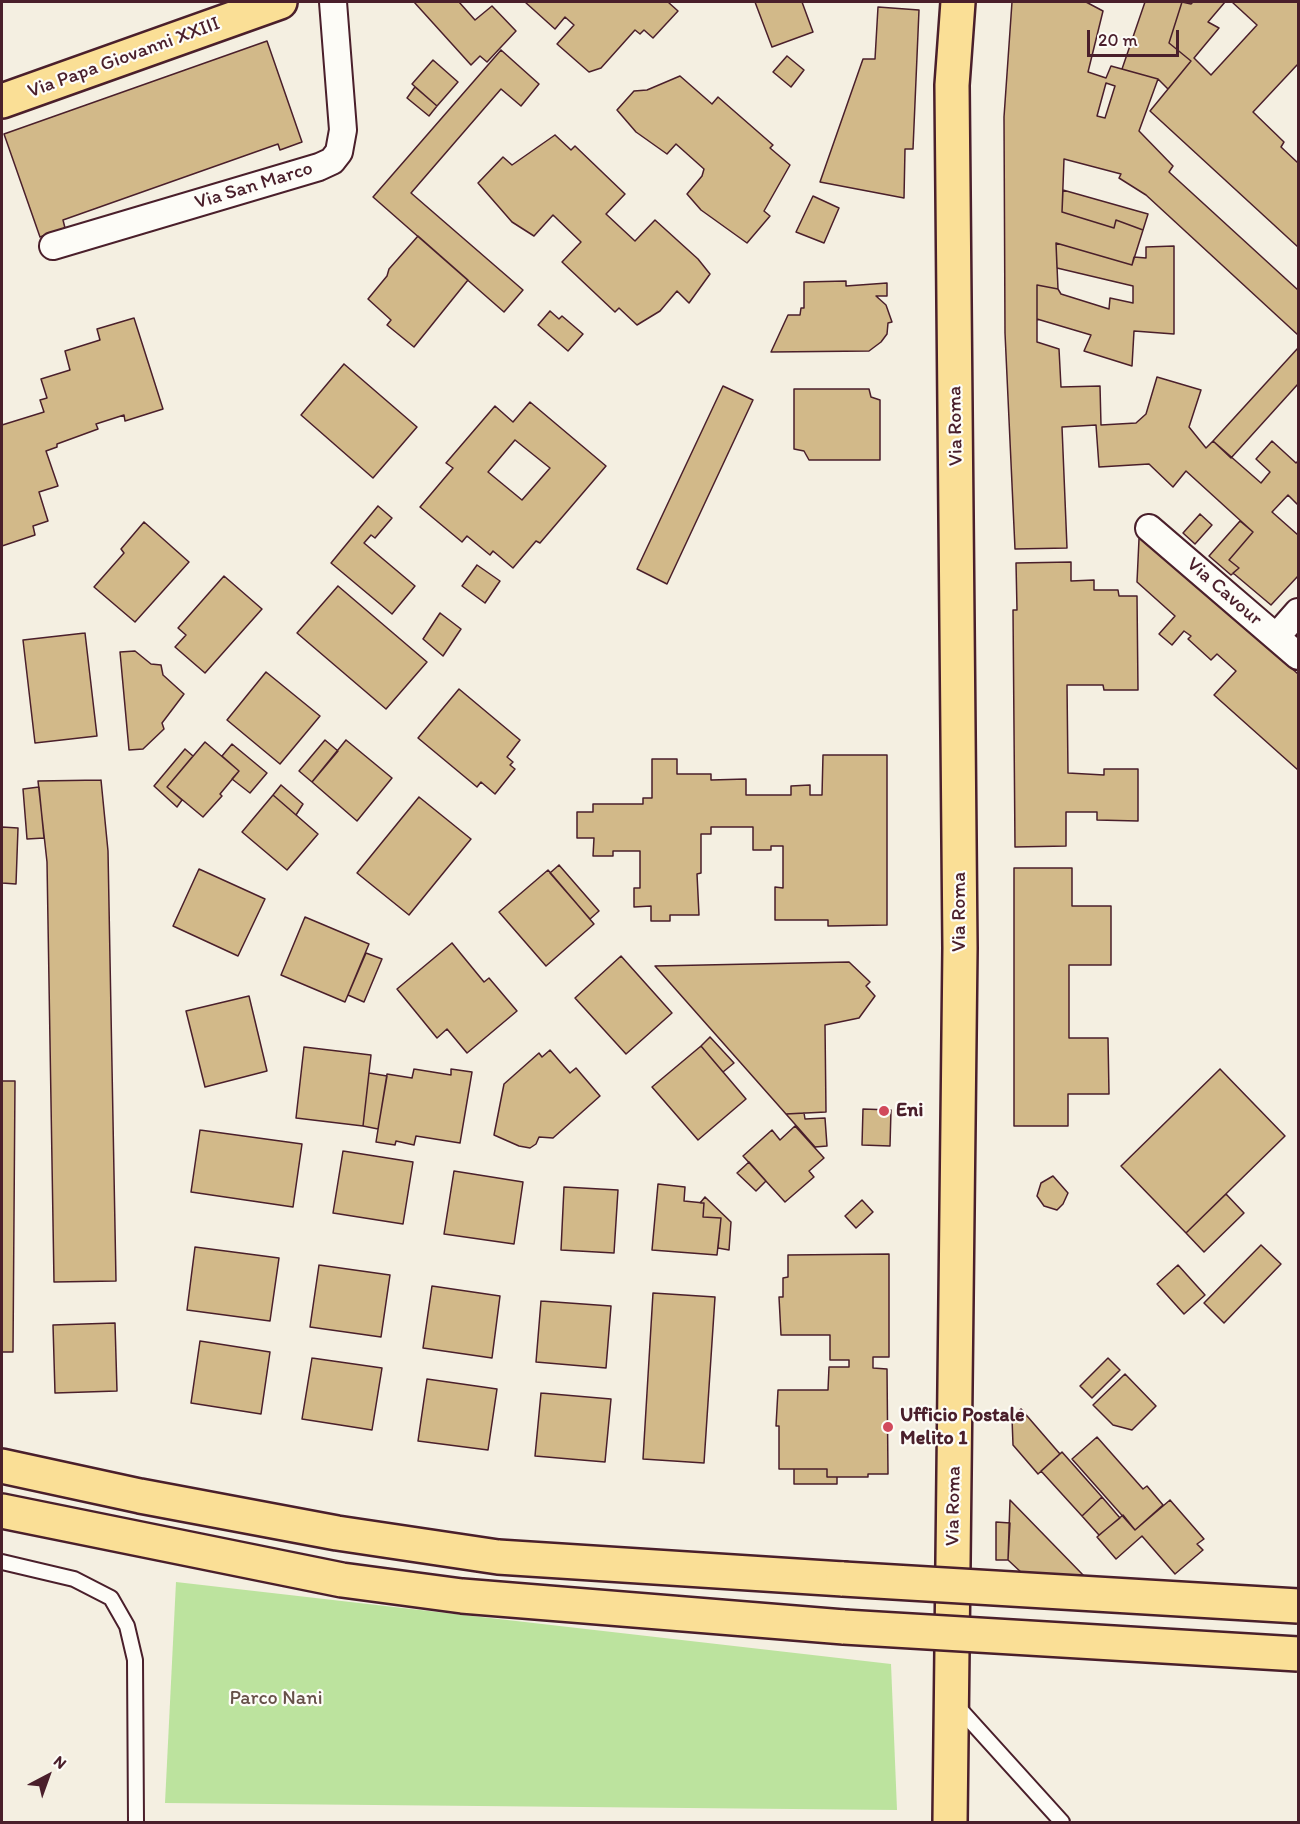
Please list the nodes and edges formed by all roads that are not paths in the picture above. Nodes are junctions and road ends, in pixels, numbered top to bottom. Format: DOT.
graph roads {
  1 [pos="280,2"];
  2 [pos="333,2"];
  3 [pos="958,2"];
  4 [pos="2,101"];
  5 [pos="53,246"];
  6 [pos="1149,528"];
  7 [pos="1299,612"];
  8 [pos="1276,637"];
  9 [pos="1299,656"];
  10 [pos="2,1466"];
  11 [pos="2,1511"];
  12 [pos="2,1562"];
  13 [pos="1299,1606"];
  14 [pos="1299,1654"];
  15 [pos="952,1701"];
  16 [pos="136,1822"];
  17 [pos="950,1822"];
  18 [pos="1062,1822"];
  1 -- 4 [label="main road, Via Papa Giovanni XXIII"];
  2 -- 5 [label="street, Via San Marco"];
  3 -- 15 [label="main road, Via Roma"];
  6 -- 8 [label="street, Via Cavour"];
  7 -- 8 [label="street"];
  8 -- 9 [label="street, Via Cavour"];
  10 -- 13 [label="main road, bridge"];
  11 -- 14 [label="main road, bridge"];
  12 -- 16 [label="lane"];
  15 -- 17 [label="main road, Via Roma"];
  15 -- 18 [label="lane"];
}
